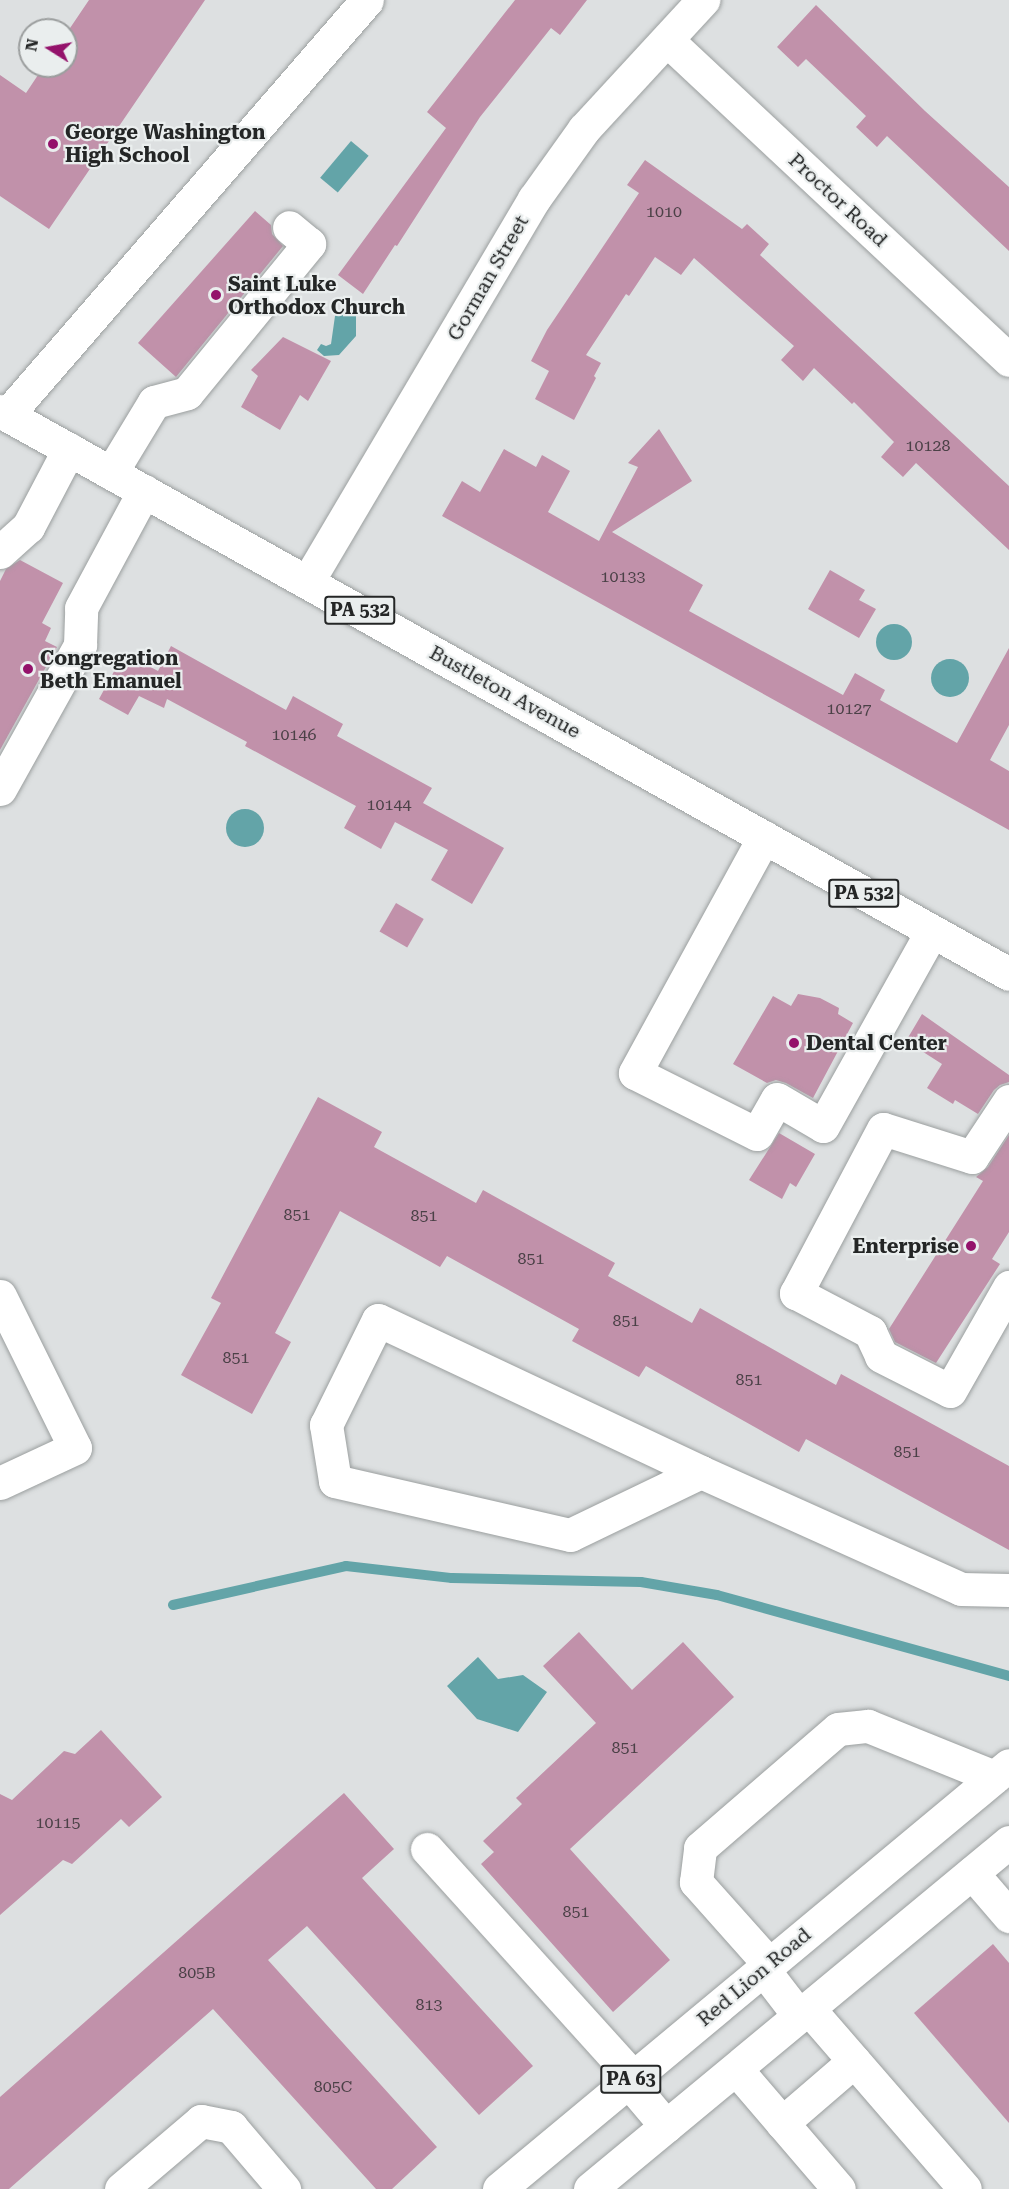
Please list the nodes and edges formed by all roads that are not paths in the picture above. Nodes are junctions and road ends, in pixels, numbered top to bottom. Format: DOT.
graph roads {
  1 [pos="367,0"];
  2 [pos="703,0"];
  3 [pos="667,40"];
  4 [pos="290,227"];
  5 [pos="1009,360"];
  6 [pos="4,413"];
  7 [pos="69,449"];
  8 [pos="111,473"];
  9 [pos="144,491"];
  10 [pos="0,552"];
  11 [pos="308,581"];
  12 [pos="0,789"];
  13 [pos="764,837"];
  14 [pos="932,931"];
  15 [pos="1009,974"];
  16 [pos="1009,1101"];
  17 [pos="1009,1287"];
  18 [pos="0,1296"];
  19 [pos="701,1472"];
  20 [pos="0,1483"];
  21 [pos="1009,1590"];
  22 [pos="1001,1771"];
  23 [pos="1009,1842"];
  24 [pos="427,1849"];
  25 [pos="972,1873"];
  26 [pos="1009,1916"];
  27 [pos="766,1967"];
  28 [pos="804,2012"];
  29 [pos="854,2061"];
  30 [pos="736,2069"];
  31 [pos="631,2079"];
  32 [pos="782,2123"];
  33 [pos="666,2126"];
  34 [pos="122,2189"];
  35 [pos="284,2189"];
  36 [pos="499,2189"];
  37 [pos="590,2189"];
  38 [pos="839,2189"];
  39 [pos="965,2189"];
  1 -- 6 [label="main road"];
  2 -- 3 [label="main road, Gorman Street"];
  3 -- 5 [label="main road, Proctor Road"];
  3 -- 11 [label="main road, Gorman Street"];
  4 -- 8 [label="main road"];
  6 -- 7 [label="main road, Bustleton Avenue / PA 532"];
  7 -- 8 [label="main road, Bustleton Avenue / PA 532"];
  7 -- 10 [label="main road"];
  8 -- 9 [label="main road, Bustleton Avenue / PA 532"];
  9 -- 11 [label="main road, Bustleton Avenue / PA 532"];
  9 -- 12 [label="main road"];
  11 -- 13 [label="main road, Bustleton Avenue / PA 532"];
  13 -- 14 [label="main road, Bustleton Avenue / PA 532"];
  13 -- 14 [label="main road"];
  14 -- 15 [label="main road, Bustleton Avenue / PA 532"];
  16 -- 17 [label="main road"];
  18 -- 20 [label="main road"];
  19 -- 19 [label="main road"];
  19 -- 21 [label="main road"];
  22 -- 27 [label="main road, Red Lion Road / PA 63"];
  22 -- 27 [label="main road"];
  23 -- 25 [label="main road, PA 63"];
  24 -- 31 [label="main road"];
  25 -- 26 [label="main road"];
  25 -- 28 [label="main road, PA 63"];
  27 -- 28 [label="main road"];
  27 -- 31 [label="main road, Red Lion Road / PA 63"];
  28 -- 29 [label="main road"];
  28 -- 30 [label="main road, PA 63"];
  29 -- 32 [label="main road"];
  29 -- 39 [label="main road"];
  30 -- 32 [label="main road"];
  30 -- 33 [label="main road, PA 63"];
  31 -- 33 [label="main road"];
  31 -- 36 [label="main road, Red Lion Road / PA 63"];
  32 -- 38 [label="main road"];
  33 -- 37 [label="main road, PA 63"];
  34 -- 35 [label="main road"];
}
